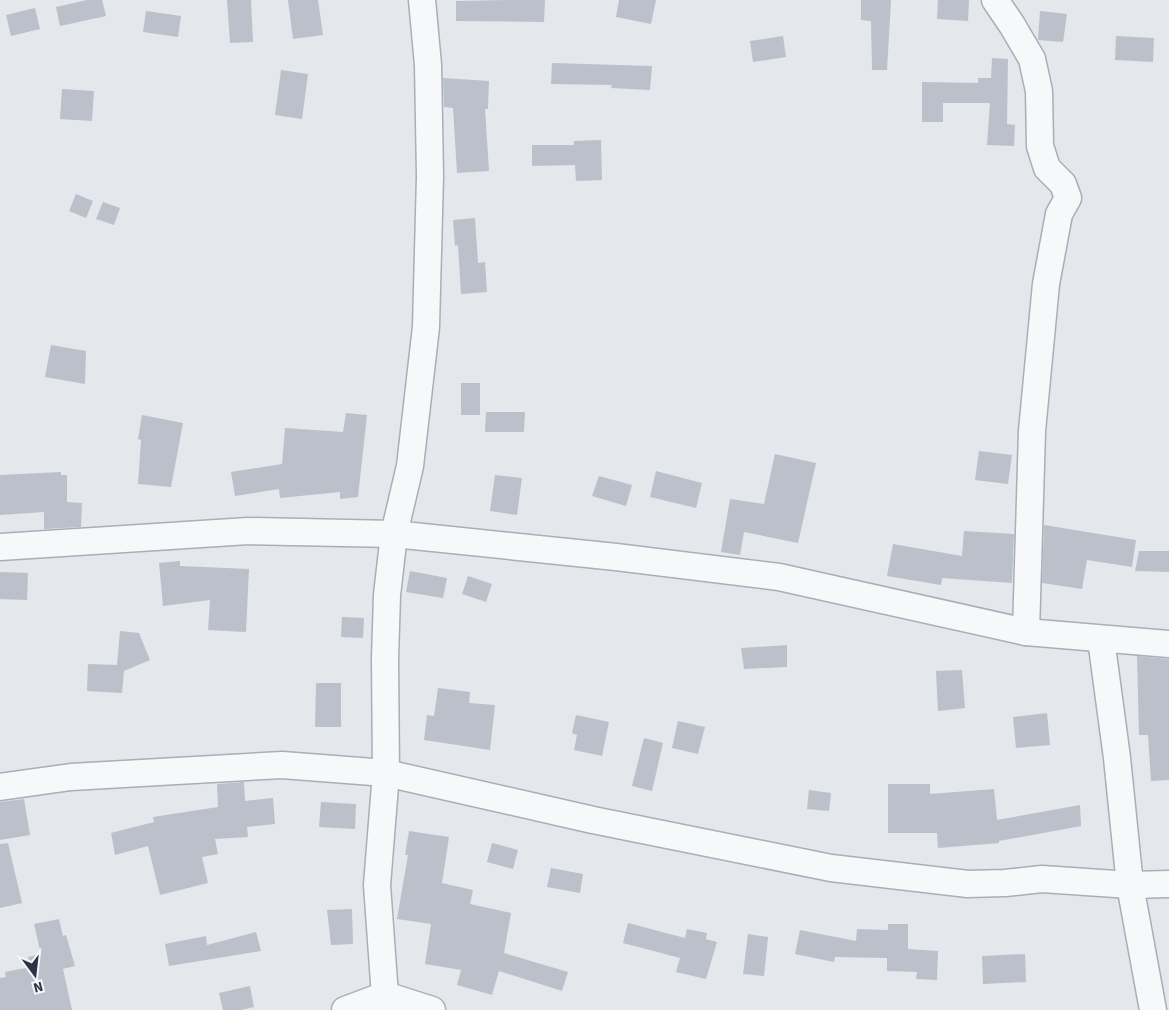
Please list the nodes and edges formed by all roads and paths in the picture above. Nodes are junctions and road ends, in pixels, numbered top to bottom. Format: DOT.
graph roads {
  1 [pos="422,0"];
  2 [pos="995,0"];
  3 [pos="394,534"];
  4 [pos="0,547"];
  5 [pos="1026,632"];
  6 [pos="1101,639"];
  7 [pos="1169,644"];
  8 [pos="386,773"];
  9 [pos="0,787"];
  10 [pos="1169,884"];
  11 [pos="1130,885"];
  12 [pos="385,1003"];
  13 [pos="345,1010"];
  14 [pos="432,1010"];
  15 [pos="1153,1010"];
  1 -- 3 [label="street"];
  2 -- 5 [label="street"];
  3 -- 4 [label="street"];
  3 -- 5 [label="street"];
  3 -- 8 [label="street"];
  5 -- 6 [label="street"];
  6 -- 7 [label="street"];
  6 -- 11 [label="street"];
  8 -- 9 [label="street"];
  8 -- 11 [label="street"];
  8 -- 12 [label="street"];
  10 -- 11 [label="street"];
  11 -- 15 [label="street"];
  12 -- 13 [label="street"];
  12 -- 14 [label="street"];
}
